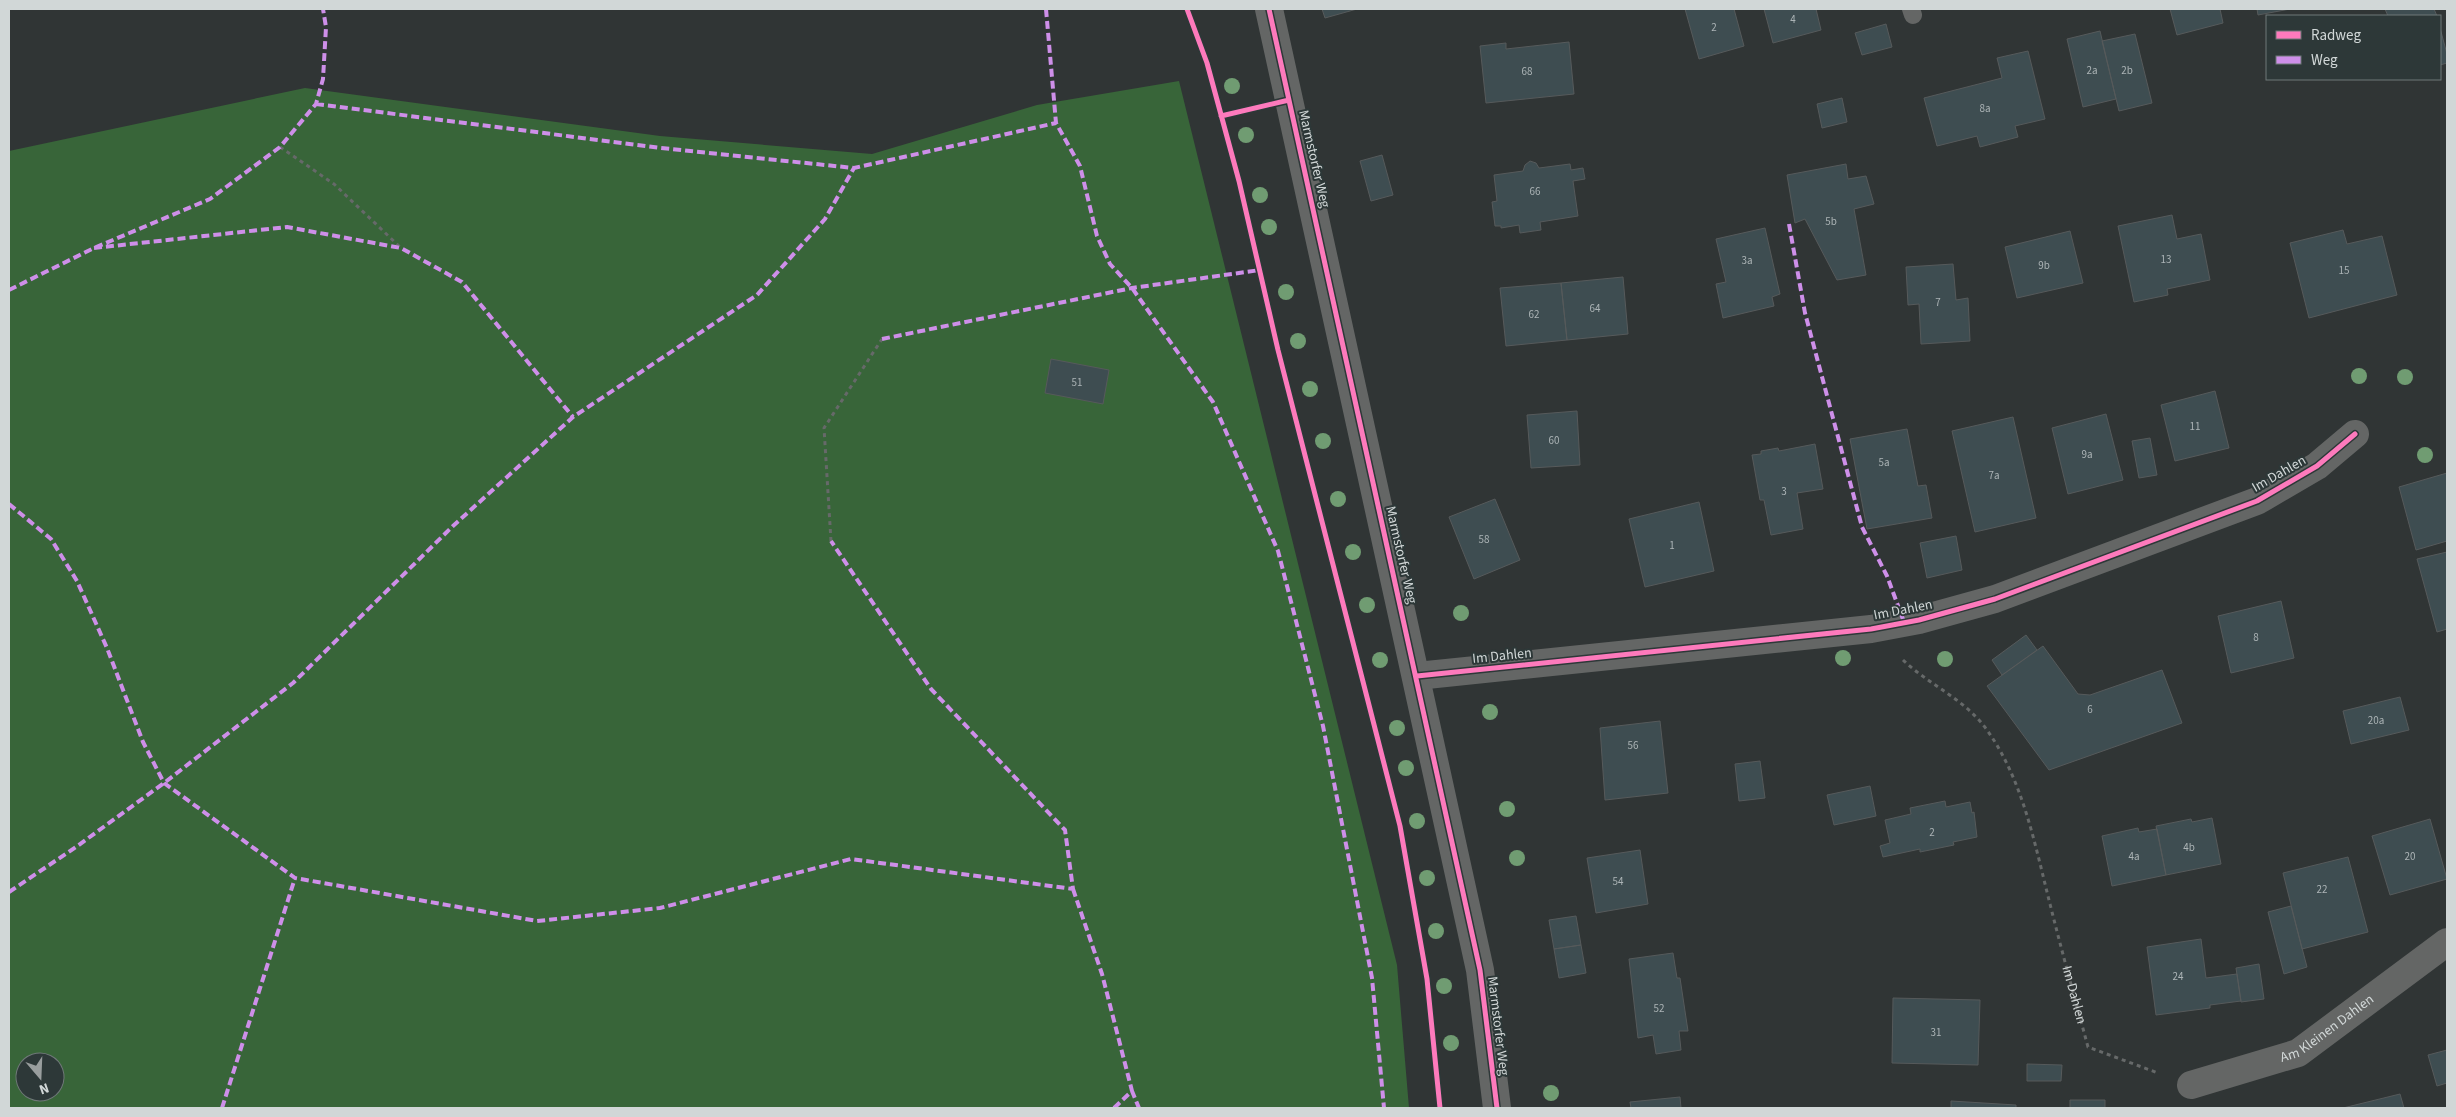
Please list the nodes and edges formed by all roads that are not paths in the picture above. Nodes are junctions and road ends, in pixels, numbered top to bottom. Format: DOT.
graph roads {
  1 [pos="1269,9"];
  2 [pos="2355,434"];
  3 [pos="1417,676"];
  4 [pos="2447,942"];
  5 [pos="2191,1085"];
  6 [pos="1497,1108"];
  1 -- 3 [label="street, Marmstorfer Weg"];
  2 -- 3 [label="street, Im Dahlen"];
  3 -- 6 [label="street, Marmstorfer Weg"];
  4 -- 5 [label="street, Am Kleinen Dahlen"];
}
